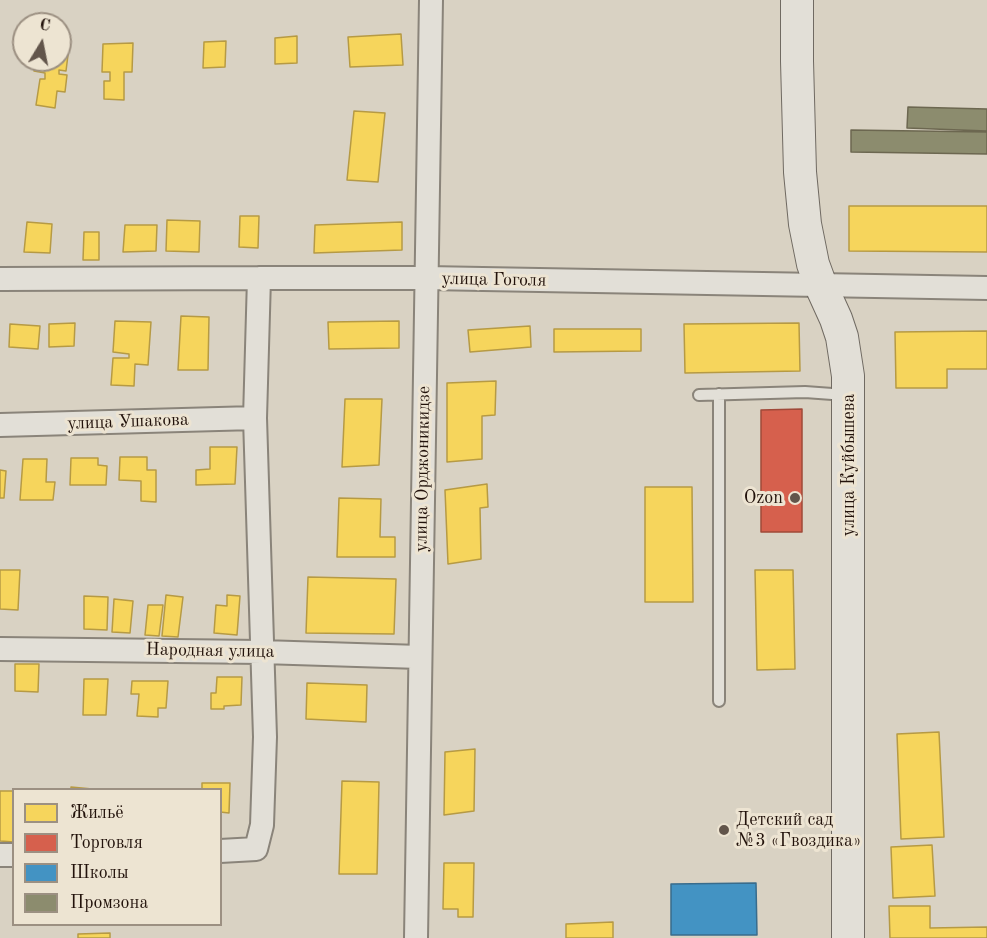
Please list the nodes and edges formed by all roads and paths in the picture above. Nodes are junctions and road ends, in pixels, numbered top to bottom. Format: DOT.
graph roads {
  1 [pos="431,0"];
  2 [pos="797,0"];
  3 [pos="259,278"];
  4 [pos="427,278"];
  5 [pos="0,279"];
  6 [pos="821,286"];
  7 [pos="987,288"];
  8 [pos="719,394"];
  9 [pos="699,395"];
  10 [pos="849,395"];
  11 [pos="255,418"];
  12 [pos="0,425"];
  13 [pos="0,649"];
  14 [pos="262,652"];
  15 [pos="420,657"];
  16 [pos="719,701"];
  17 [pos="222,851"];
  18 [pos="416,938"];
  19 [pos="848,938"];
  1 -- 4 [label="street, улица Орджоникидзе"];
  2 -- 6 [label="street, улица Куйбышева"];
  3 -- 4 [label="street, улица Гоголя"];
  3 -- 5 [label="street, улица Гоголя"];
  3 -- 11 [label="street"];
  4 -- 6 [label="street, улица Гоголя"];
  4 -- 15 [label="street, улица Орджоникидзе"];
  6 -- 7 [label="street, улица Гоголя"];
  6 -- 10 [label="street, улица Куйбышева"];
  8 -- 9 [label="lane"];
  8 -- 10 [label="lane"];
  8 -- 16 [label="lane"];
  10 -- 19 [label="street, улица Куйбышева"];
  11 -- 12 [label="street, улица Ушакова"];
  11 -- 14 [label="street"];
  13 -- 14 [label="street, Народная улица"];
  14 -- 15 [label="street, Народная улица"];
  14 -- 17 [label="street"];
  15 -- 18 [label="street, улица Орджоникидзе"];
}
